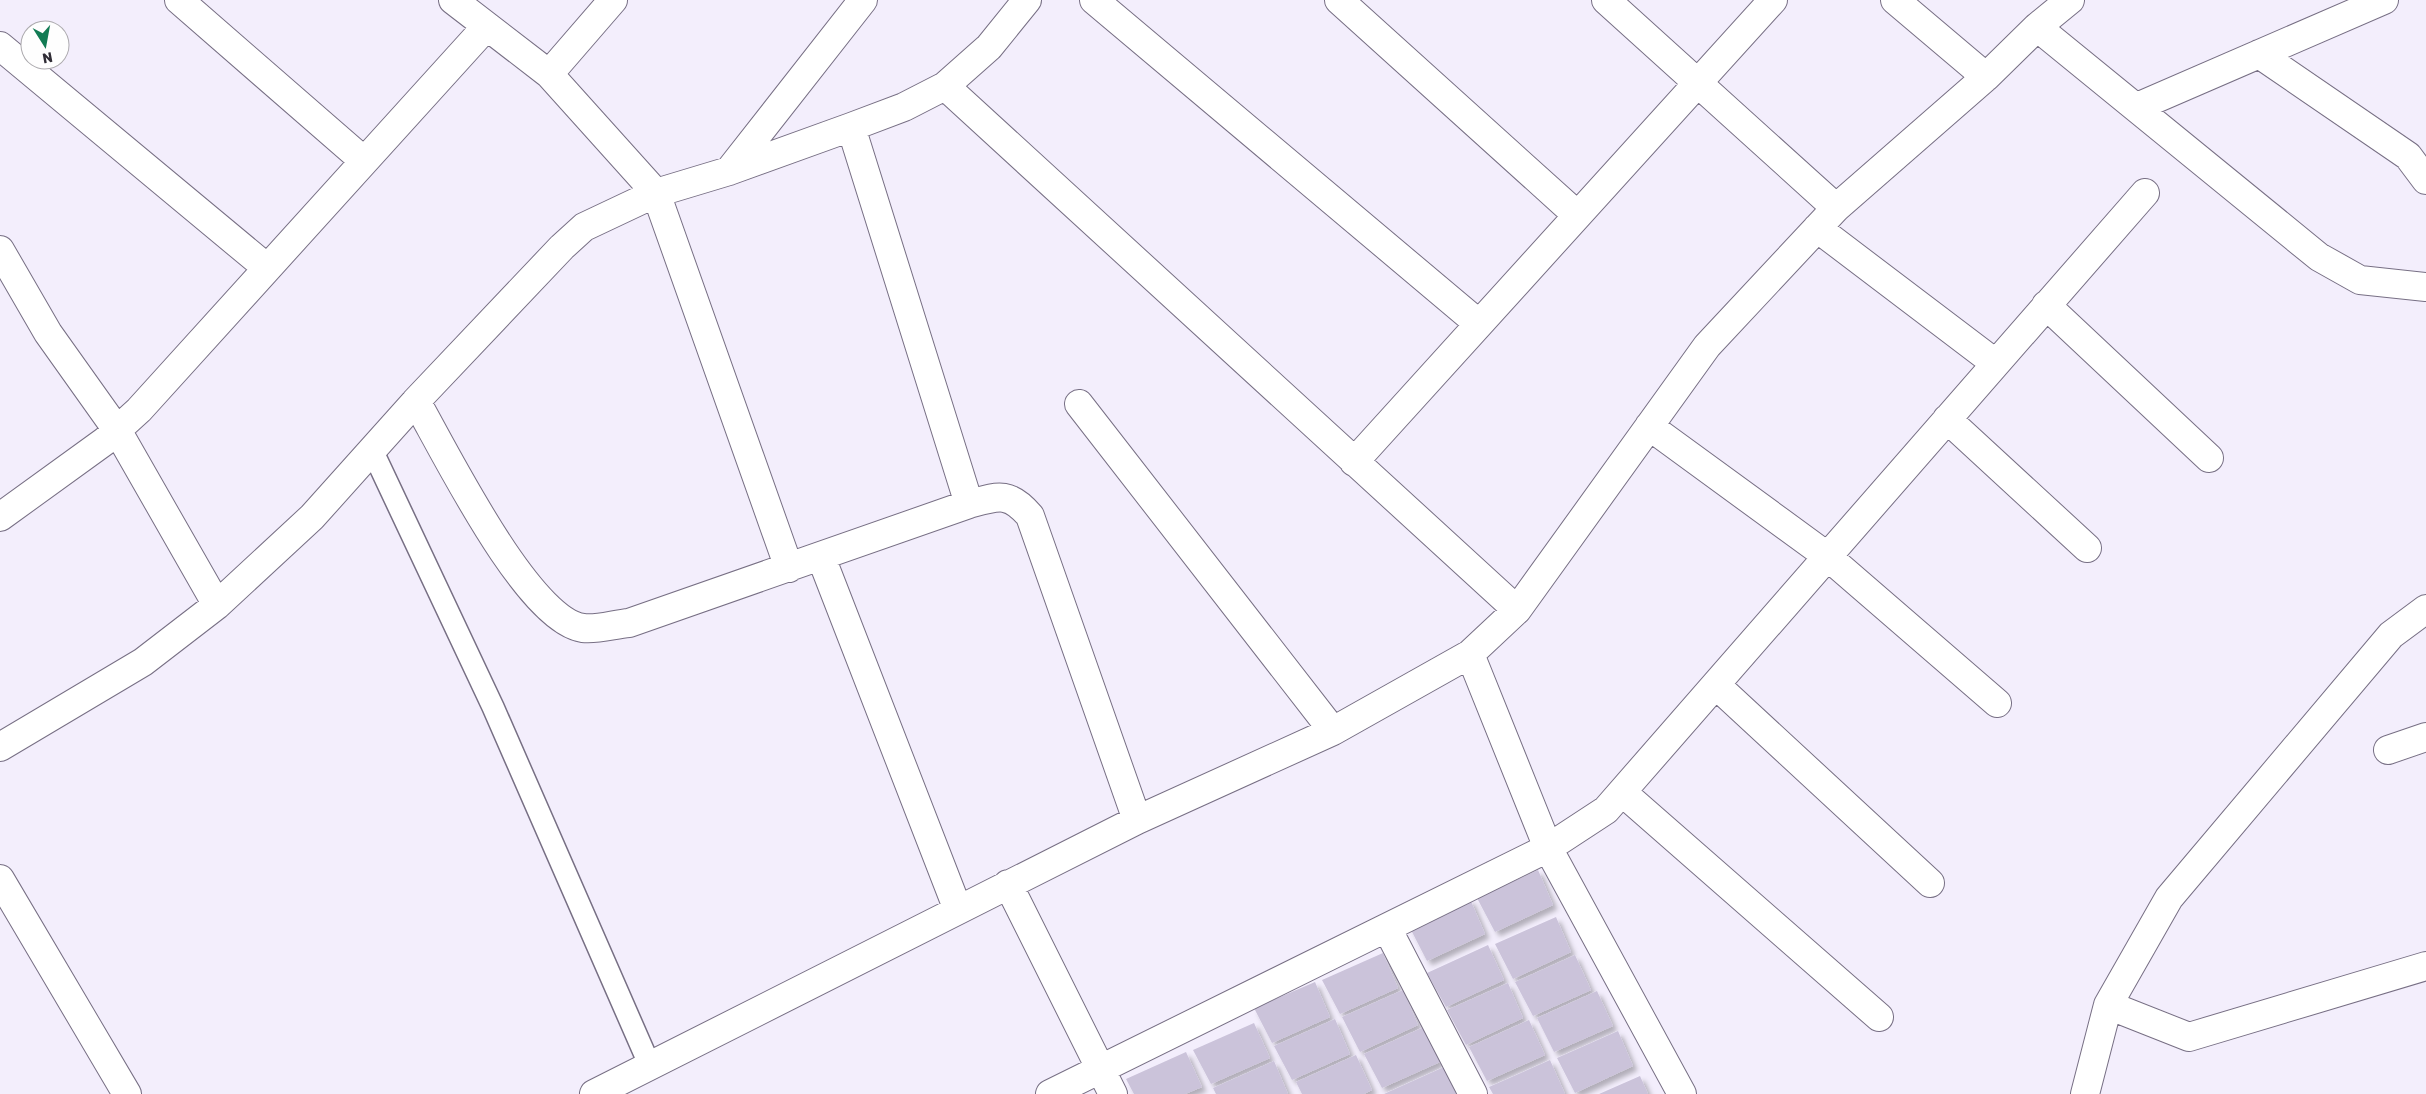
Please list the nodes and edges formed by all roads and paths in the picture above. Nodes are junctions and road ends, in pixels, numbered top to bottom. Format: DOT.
graph roads {
  1 [pos="179,0"];
  2 [pos="453,0"];
  3 [pos="614,0"];
  4 [pos="1027,0"];
  5 [pos="1094,0"];
  6 [pos="1339,0"];
  7 [pos="1606,0"];
  8 [pos="1773,0"];
  9 [pos="1895,0"];
  10 [pos="2070,0"];
  11 [pos="2384,0"];
  12 [pos="851,4"];
  13 [pos="2037,26"];
  14 [pos="486,27"];
  15 [pos="0,46"];
  16 [pos="2259,54"];
  17 [pos="549,74"];
  18 [pos="1986,76"];
  19 [pos="1697,82"];
  20 [pos="945,86"];
  21 [pos="2137,107"];
  22 [pos="851,127"];
  23 [pos="364,161"];
  24 [pos="729,171"];
  25 [pos="2426,180"];
  26 [pos="2145,192"];
  27 [pos="656,193"];
  28 [pos="1836,208"];
  29 [pos="1577,215"];
  30 [pos="1817,228"];
  31 [pos="0,250"];
  32 [pos="267,268"];
  33 [pos="2426,287"];
  34 [pos="2046,304"];
  35 [pos="1479,324"];
  36 [pos="1995,363"];
  37 [pos="416,401"];
  38 [pos="1079,404"];
  39 [pos="1947,419"];
  40 [pos="1649,426"];
  41 [pos="117,430"];
  42 [pos="372,450"];
  43 [pos="2209,458"];
  44 [pos="1354,462"];
  45 [pos="969,504"];
  46 [pos="0,517"];
  47 [pos="2087,548"];
  48 [pos="1828,556"];
  49 [pos="821,557"];
  50 [pos="789,568"];
  51 [pos="217,605"];
  52 [pos="2426,609"];
  53 [pos="1517,610"];
  54 [pos="1470,654"];
  55 [pos="1716,685"];
  56 [pos="1997,703"];
  57 [pos="1333,731"];
  58 [pos="2426,738"];
  59 [pos="0,747"];
  60 [pos="2388,750"];
  61 [pos="1622,792"];
  62 [pos="1137,820"];
  63 [pos="1548,848"];
  64 [pos="0,879"];
  65 [pos="1930,883"];
  66 [pos="1008,884"];
  67 [pos="958,910"];
  68 [pos="1387,928"];
  69 [pos="2426,966"];
  70 [pos="2108,1005"];
  71 [pos="1879,1017"];
  72 [pos="650,1066"];
  73 [pos="1101,1069"];
  74 [pos="127,1094"];
  75 [pos="594,1094"];
  76 [pos="1050,1094"];
  77 [pos="1113,1094"];
  78 [pos="1473,1094"];
  79 [pos="1682,1094"];
  80 [pos="2085,1094"];
  1 -- 23 [label="street"];
  2 -- 14 [label="street"];
  3 -- 17 [label="street"];
  4 -- 20 [label="street"];
  5 -- 35 [label="street"];
  6 -- 29 [label="street"];
  7 -- 19 [label="street"];
  8 -- 19 [label="street"];
  9 -- 18 [label="street"];
  10 -- 13 [label="street"];
  11 -- 16 [label="street"];
  12 -- 24 [label="street"];
  13 -- 18 [label="street"];
  13 -- 21 [label="street"];
  14 -- 17 [label="street"];
  14 -- 23 [label="street"];
  15 -- 32 [label="street"];
  16 -- 21 [label="street"];
  16 -- 25 [label="street"];
  17 -- 27 [label="street"];
  18 -- 28 [label="street"];
  19 -- 28 [label="street"];
  19 -- 29 [label="street"];
  20 -- 22 [label="street"];
  20 -- 44 [label="street"];
  21 -- 33 [label="street"];
  22 -- 24 [label="street"];
  22 -- 45 [label="street"];
  23 -- 32 [label="street"];
  24 -- 27 [label="street"];
  26 -- 34 [label="street"];
  27 -- 37 [label="street"];
  27 -- 50 [label="street"];
  28 -- 30 [label="street"];
  29 -- 35 [label="street"];
  30 -- 36 [label="street"];
  30 -- 40 [label="street"];
  31 -- 41 [label="street"];
  32 -- 41 [label="street"];
  34 -- 36 [label="street"];
  34 -- 43 [label="street"];
  35 -- 44 [label="street"];
  36 -- 39 [label="street"];
  37 -- 42 [label="street"];
  37 -- 50 [label="street"];
  38 -- 57 [label="street"];
  39 -- 47 [label="street"];
  39 -- 48 [label="street"];
  40 -- 48 [label="street"];
  40 -- 53 [label="street"];
  41 -- 46 [label="street"];
  41 -- 51 [label="street"];
  42 -- 51 [label="street"];
  42 -- 72 [label="lane"];
  44 -- 53 [label="street"];
  45 -- 49 [label="street"];
  45 -- 62 [label="street"];
  48 -- 55 [label="street"];
  48 -- 56 [label="street"];
  49 -- 50 [label="street"];
  49 -- 67 [label="street"];
  51 -- 59 [label="street"];
  52 -- 70 [label="street"];
  53 -- 54 [label="street"];
  54 -- 57 [label="street"];
  54 -- 63 [label="street"];
  55 -- 61 [label="street"];
  55 -- 65 [label="street"];
  57 -- 62 [label="street"];
  58 -- 60 [label="street"];
  61 -- 63 [label="street"];
  61 -- 71 [label="street"];
  62 -- 66 [label="street"];
  63 -- 68 [label="street"];
  63 -- 79 [label="street"];
  64 -- 74 [label="street"];
  66 -- 67 [label="street"];
  66 -- 73 [label="street"];
  67 -- 72 [label="street"];
  68 -- 73 [label="street"];
  68 -- 78 [label="street"];
  69 -- 70 [label="street"];
  70 -- 80 [label="street"];
  72 -- 75 [label="street"];
  73 -- 76 [label="street"];
  73 -- 77 [label="street"];
}
